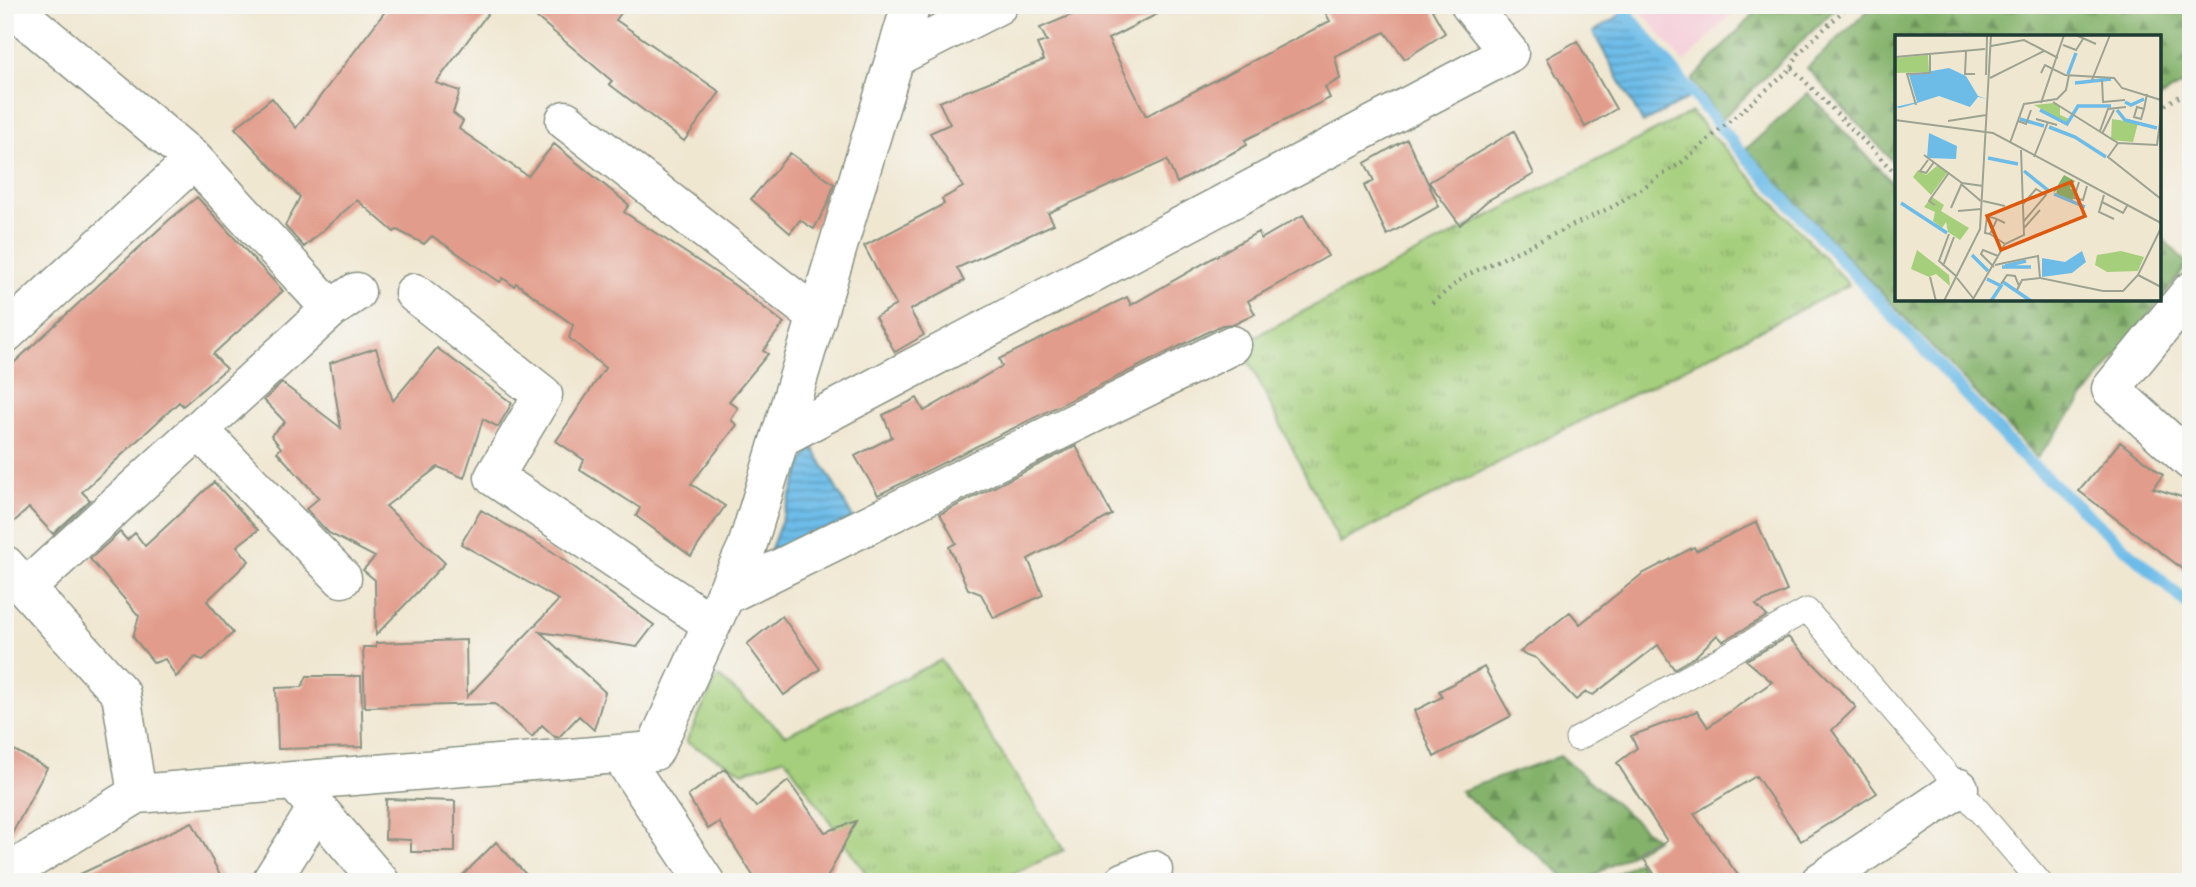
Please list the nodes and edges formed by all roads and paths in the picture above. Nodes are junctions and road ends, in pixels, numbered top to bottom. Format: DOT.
graph roads {
  1 [pos="9,5"];
  2 [pos="912,5"];
  3 [pos="998,5"];
  4 [pos="1469,5"];
  5 [pos="1849,5"];
  6 [pos="896,57"];
  7 [pos="1792,68"];
  8 [pos="2191,90"];
  9 [pos="2161,107"];
  10 [pos="565,120"];
  11 [pos="194,160"];
  12 [pos="1895,173"];
  13 [pos="2191,291"];
  14 [pos="414,293"];
  15 [pos="1432,303"];
  16 [pos="817,317"];
  17 [pos="5,334"];
  18 [pos="1232,345"];
  19 [pos="199,429"];
  20 [pos="780,438"];
  21 [pos="2191,461"];
  22 [pos="15,576"];
  23 [pos="342,578"];
  24 [pos="718,610"];
  25 [pos="1577,740"];
  26 [pos="620,754"];
  27 [pos="1959,788"];
  28 [pos="137,794"];
  29 [pos="306,794"];
  30 [pos="5,874"];
  31 [pos="272,880"];
  32 [pos="380,882"];
  33 [pos="705,882"];
  34 [pos="1820,882"];
  35 [pos="2040,882"];
  1 -- 11 [label="street"];
  2 -- 6 [label="street"];
  3 -- 6 [label="street"];
  4 -- 20 [label="street"];
  5 -- 7 [label="path"];
  6 -- 16 [label="street"];
  7 -- 12 [label="path"];
  7 -- 15 [label="path"];
  8 -- 9 [label="path"];
  10 -- 16 [label="street"];
  11 -- 17 [label="street"];
  11 -- 19 [label="street"];
  13 -- 21 [label="street"];
  14 -- 24 [label="street"];
  16 -- 20 [label="street"];
  18 -- 24 [label="street"];
  19 -- 22 [label="street"];
  19 -- 23 [label="street"];
  20 -- 24 [label="street"];
  22 -- 28 [label="street"];
  24 -- 26 [label="street"];
  25 -- 27 [label="lane"];
  26 -- 29 [label="street"];
  26 -- 33 [label="street"];
  27 -- 34 [label="street"];
  27 -- 35 [label="lane"];
  28 -- 29 [label="street"];
  28 -- 30 [label="street"];
  29 -- 31 [label="street"];
  29 -- 32 [label="street"];
}
